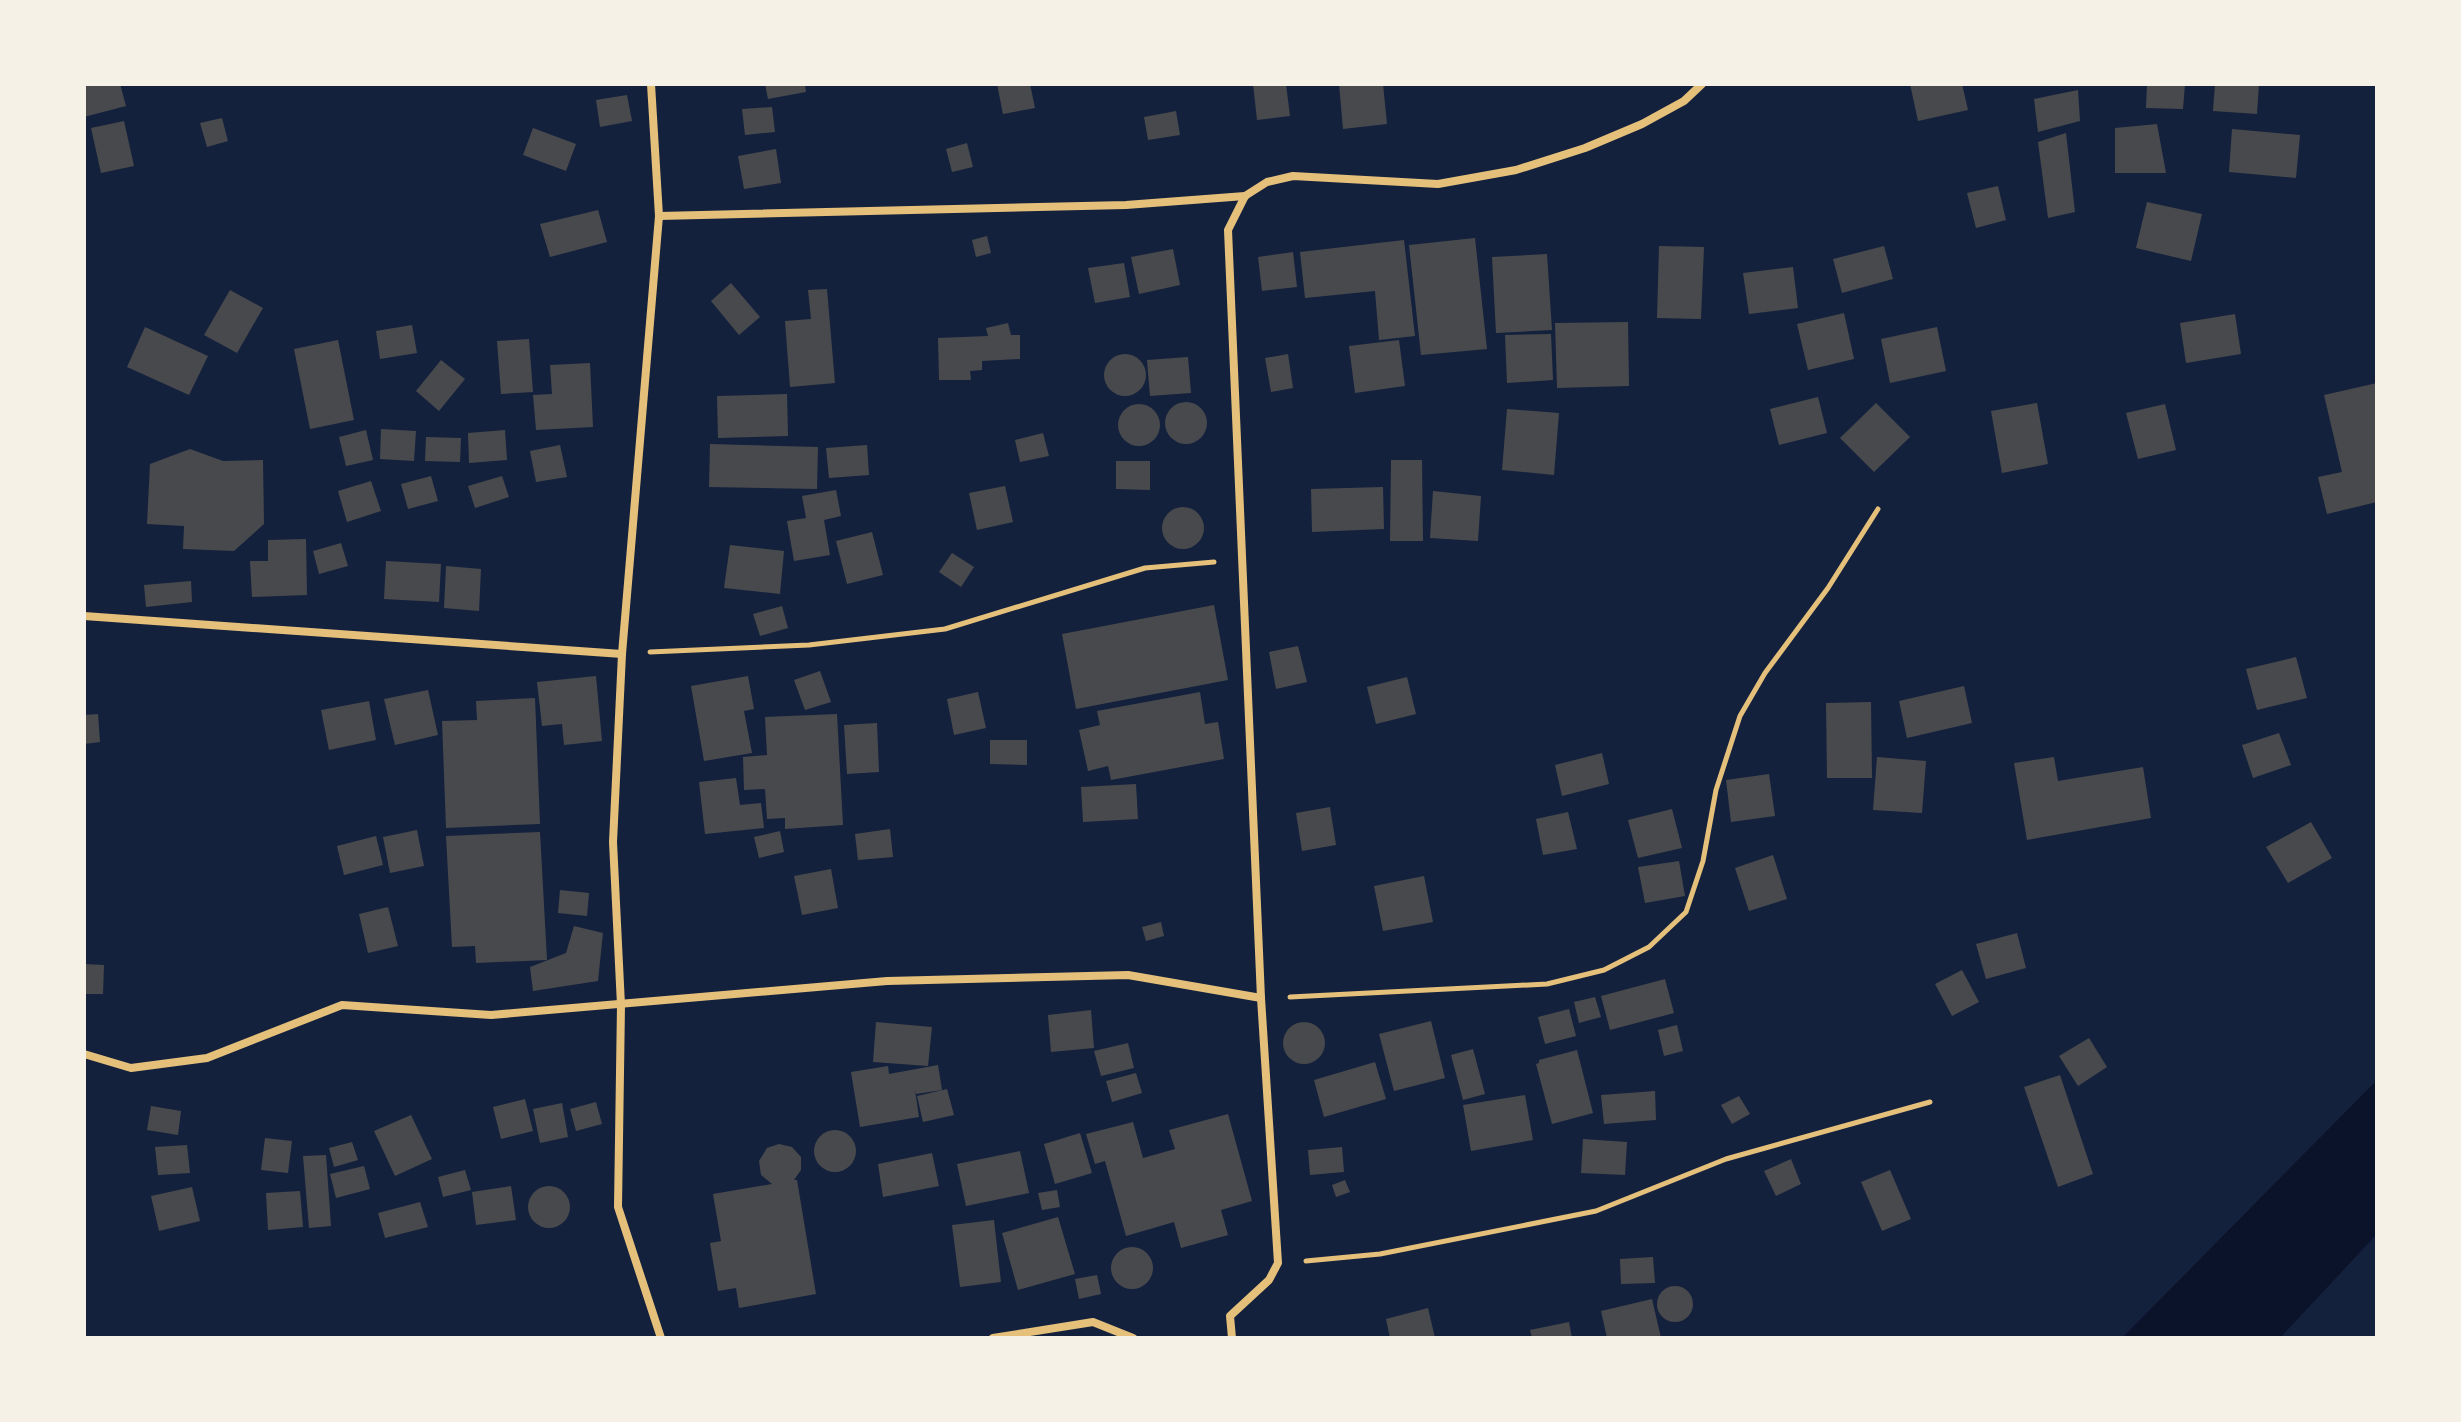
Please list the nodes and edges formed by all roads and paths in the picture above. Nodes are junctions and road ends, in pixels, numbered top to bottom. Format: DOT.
graph roads {
  1 [pos="651,84"];
  2 [pos="1702,84"];
  3 [pos="1245,196"];
  4 [pos="659,216"];
  5 [pos="1878,509"];
  6 [pos="1243,560"];
  7 [pos="84,616"];
  8 [pos="622,654"];
  9 [pos="1261,998"];
  10 [pos="621,1005"];
  11 [pos="84,1054"];
  12 [pos="1930,1102"];
  13 [pos="1278,1263"];
  14 [pos="661,1338"];
  15 [pos="993,1338"];
  16 [pos="1133,1338"];
  17 [pos="1232,1338"];
  1 -- 4 [label="street"];
  2 -- 3 [label="street"];
  3 -- 4 [label="street"];
  3 -- 6 [label="street"];
  4 -- 8 [label="street"];
  5 -- 9 [label="path"];
  6 -- 8 [label="path"];
  6 -- 9 [label="street"];
  7 -- 8 [label="street"];
  8 -- 10 [label="street"];
  9 -- 10 [label="street"];
  9 -- 13 [label="street"];
  10 -- 11 [label="street"];
  10 -- 14 [label="street"];
  12 -- 13 [label="path"];
  13 -- 17 [label="street"];
  15 -- 16 [label="street"];
}
